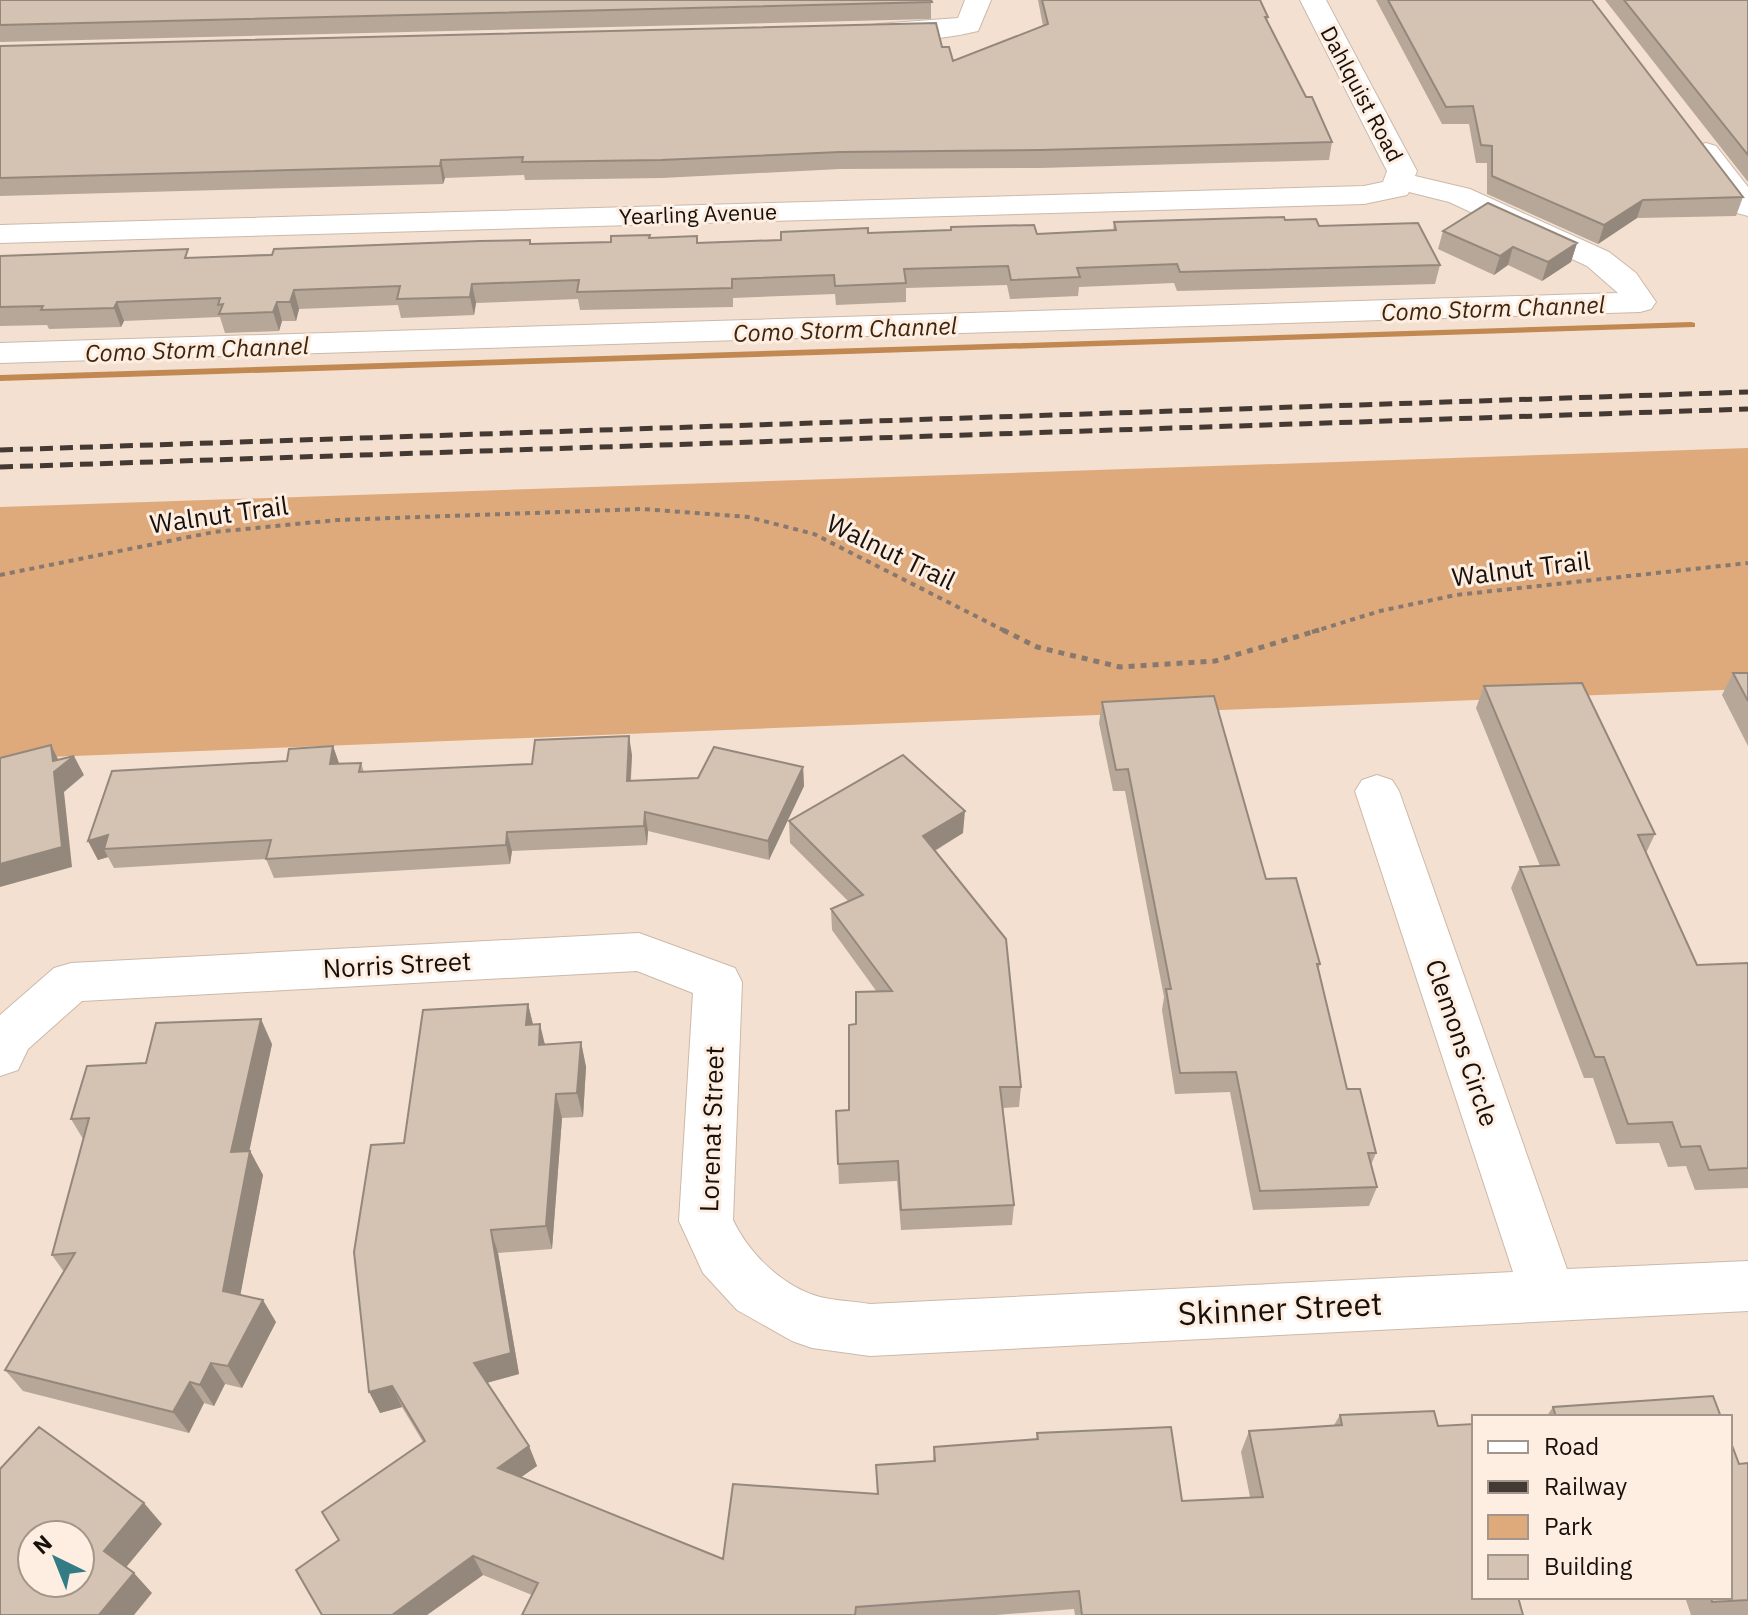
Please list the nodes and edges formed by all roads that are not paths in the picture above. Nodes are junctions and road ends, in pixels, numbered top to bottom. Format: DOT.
graph roads {
  1 [pos="1313,0"];
  2 [pos="974,12"];
  3 [pos="848,32"];
  4 [pos="1692,134"];
  5 [pos="1398,185"];
  6 [pos="1748,207"];
  7 [pos="0,234"];
  8 [pos="0,353"];
  9 [pos="1377,791"];
  10 [pos="718,982"];
  11 [pos="0,1055"];
  12 [pos="1748,1286"];
  13 [pos="1548,1295"];
  14 [pos="812,1322"];
  1 -- 5 [label="street, Dahlquist Road"];
  2 -- 3 [label="street"];
  4 -- 6 [label="street"];
  5 -- 7 [label="street, Yearling Avenue"];
  5 -- 8 [label="street"];
  9 -- 13 [label="street, Clemons Circle"];
  10 -- 11 [label="street, Norris Street"];
  10 -- 14 [label="street, Lorenat Street"];
  12 -- 13 [label="street, Skinner Street"];
  13 -- 14 [label="street, Skinner Street"];
}
